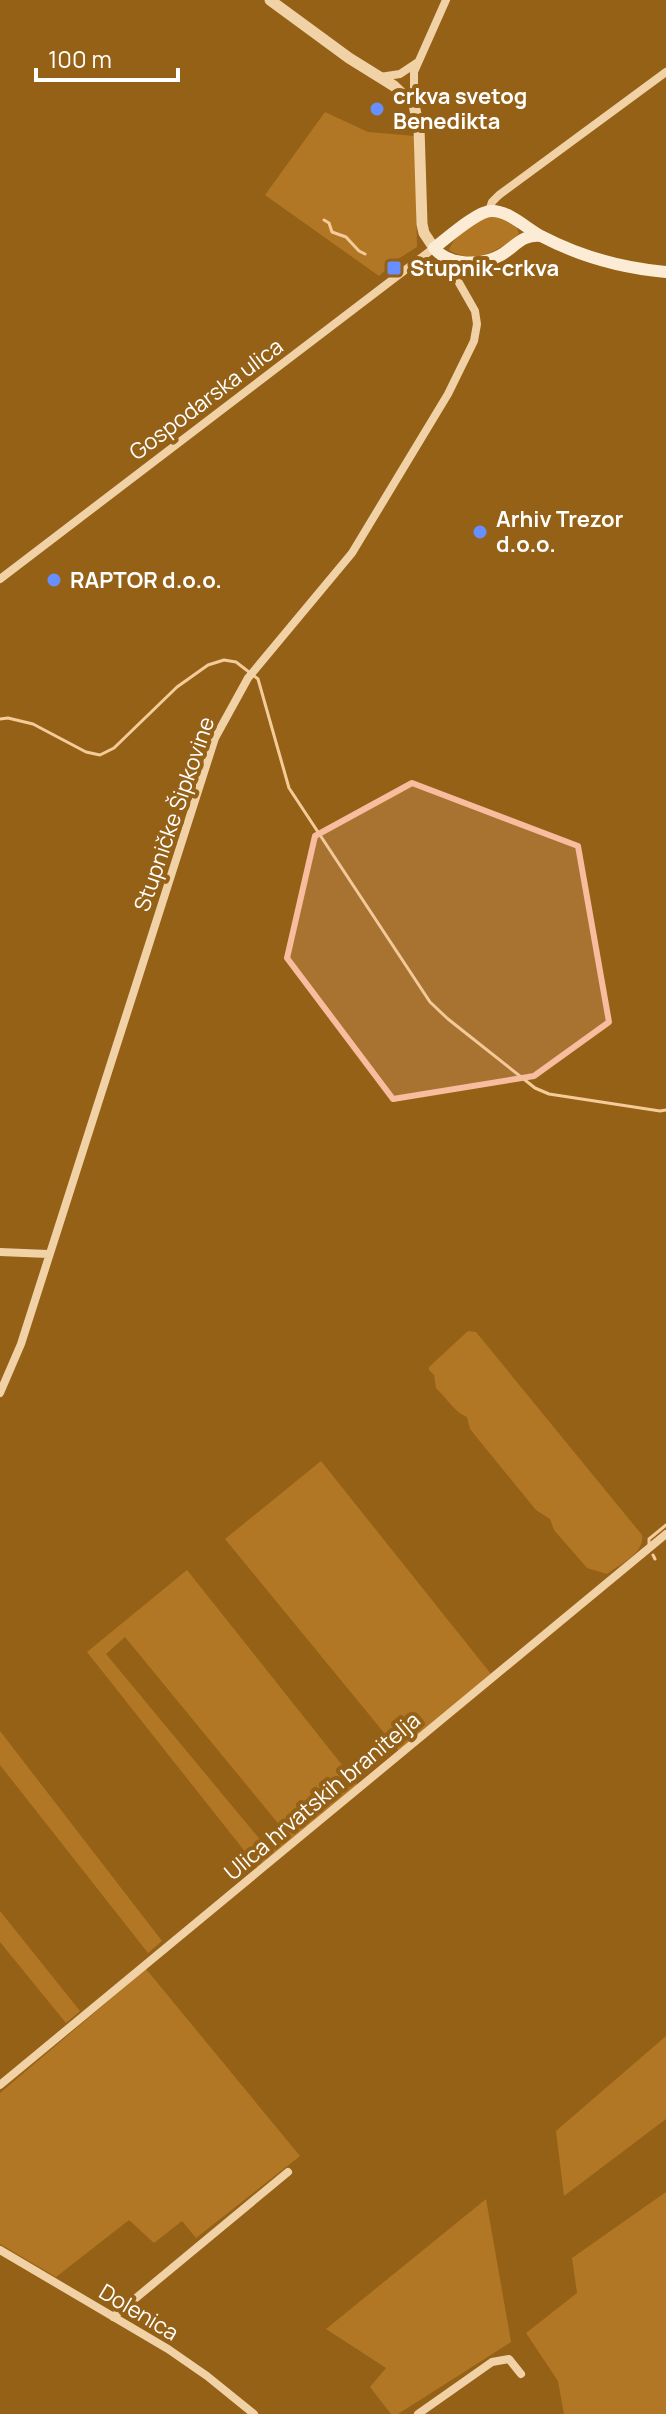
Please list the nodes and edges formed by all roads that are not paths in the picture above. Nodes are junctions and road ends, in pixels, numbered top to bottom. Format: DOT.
graph roads {
  1 [pos="270,0"];
  2 [pos="446,0"];
  3 [pos="418,61"];
  4 [pos="666,72"];
  5 [pos="379,77"];
  6 [pos="414,105"];
  7 [pos="489,211"];
  8 [pos="541,236"];
  9 [pos="434,248"];
  10 [pos="451,260"];
  11 [pos="666,272"];
  12 [pos="0,579"];
  13 [pos="0,1252"];
  14 [pos="48,1254"];
  15 [pos="0,1393"];
  16 [pos="666,1534"];
  17 [pos="0,2085"];
  18 [pos="288,2172"];
  19 [pos="0,2250"];
  20 [pos="113,2317"];
  21 [pos="521,2374"];
  22 [pos="254,2414"];
  23 [pos="418,2414"];
  1 -- 5 [label="street"];
  2 -- 3 [label="street"];
  3 -- 5 [label="street"];
  3 -- 6 [label="street"];
  4 -- 7 [label="street"];
  5 -- 6 [label="street"];
  6 -- 9 [label="street"];
  7 -- 8 [label="main road"];
  7 -- 9 [label="main road"];
  8 -- 10 [label="main road"];
  8 -- 11 [label="main road"];
  9 -- 10 [label="main road"];
  9 -- 12 [label="street, Gospodarska ulica"];
  10 -- 14 [label="street, Stupničke Šipkovine"];
  13 -- 14 [label="street"];
  14 -- 15 [label="street, Stupničke Šipkovine"];
  16 -- 17 [label="street, Ulica hrvatskih branitelja"];
  18 -- 20 [label="street"];
  19 -- 20 [label="street, Dolenica"];
  20 -- 22 [label="street, Dolenica"];
  21 -- 23 [label="street"];
}
